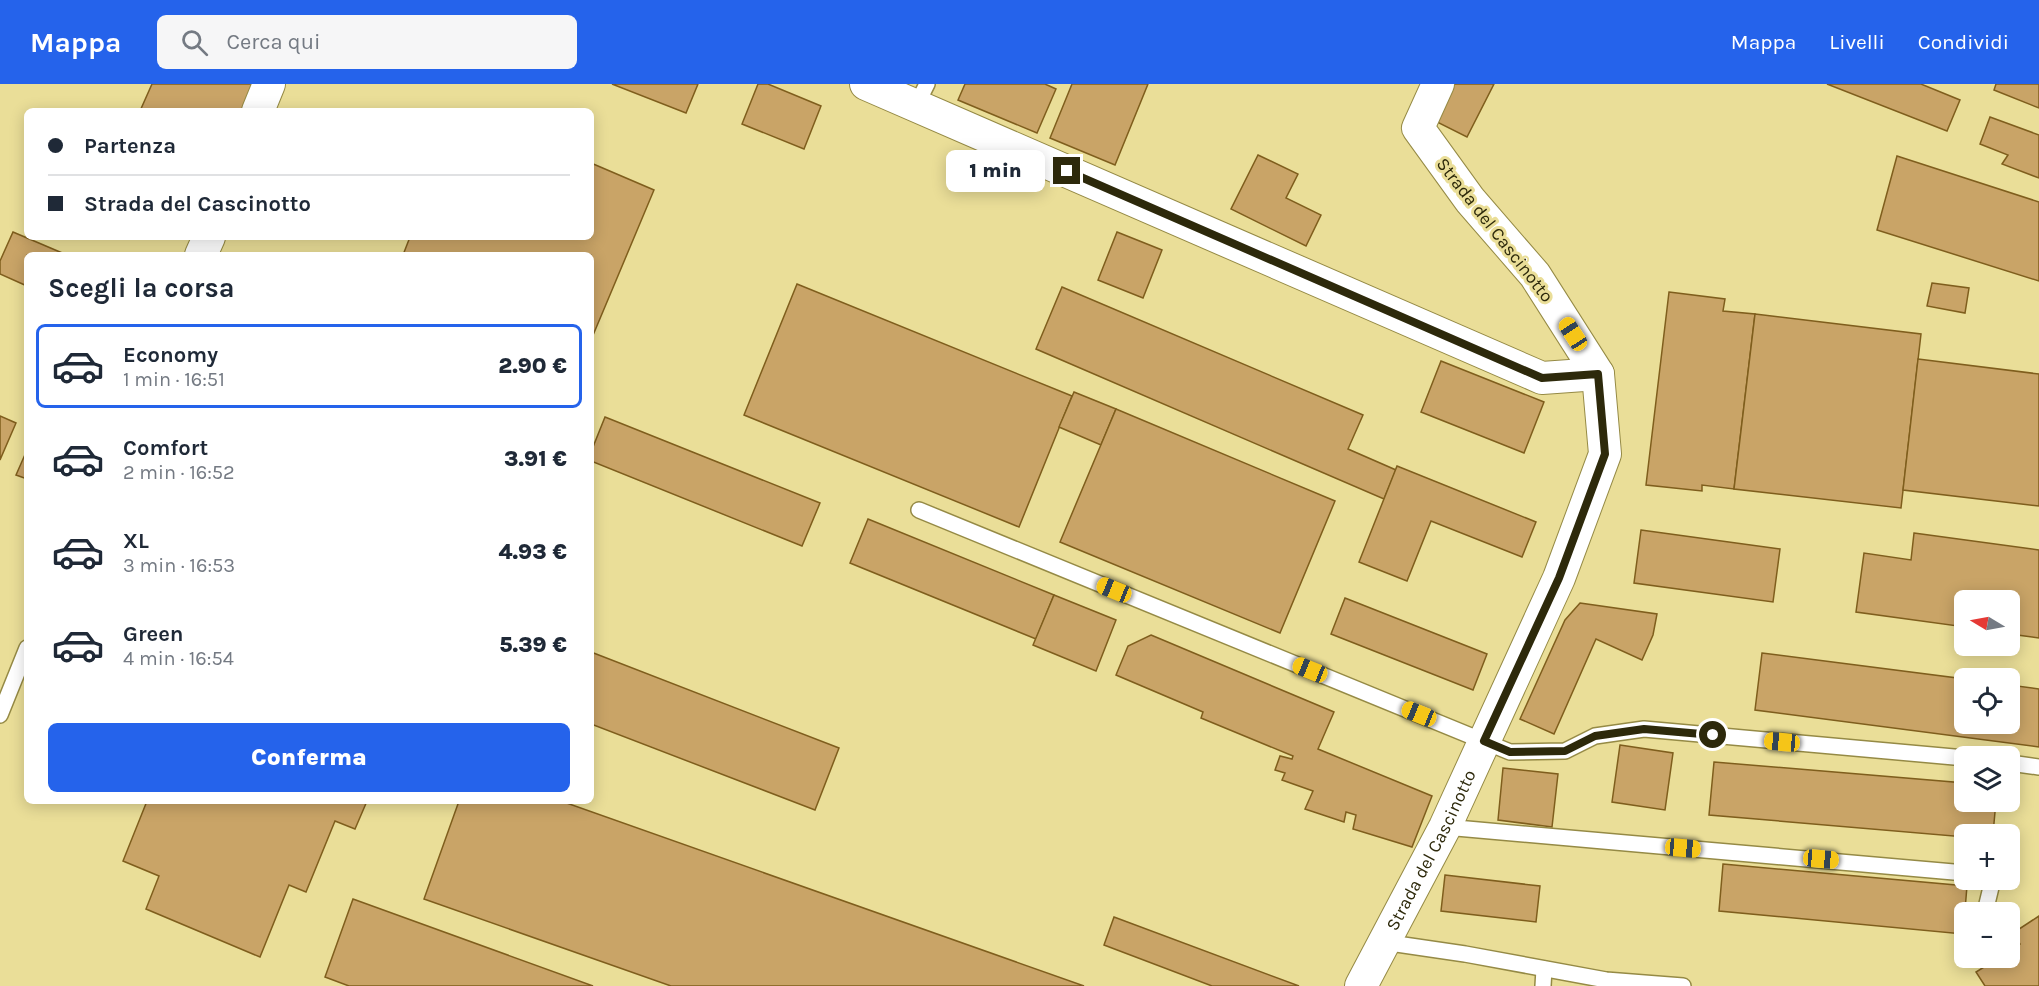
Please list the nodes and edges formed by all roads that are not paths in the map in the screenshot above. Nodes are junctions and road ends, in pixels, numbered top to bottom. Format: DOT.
graph roads {
  1 [pos="269,84"];
  2 [pos="866,84"];
  3 [pos="1438,84"];
  4 [pos="922,95"];
  5 [pos="259,108"];
  6 [pos="1598,374"];
  7 [pos="919,510"];
  8 [pos="24,655"];
  9 [pos="0,715"];
  10 [pos="1484,741"];
  11 [pos="1954,757"];
  12 [pos="2020,764"];
  13 [pos="2039,766"];
  14 [pos="1445,827"];
  15 [pos="1954,872"];
  16 [pos="1383,942"];
  17 [pos="1544,969"];
  18 [pos="1361,986"];
  19 [pos="1543,986"];
  20 [pos="1683,986"];
  1 -- 5 [label="street"];
  2 -- 4 [label="street"];
  3 -- 6 [label="street, Strada del Cascinotto"];
  4 -- 6 [label="street"];
  6 -- 10 [label="street, Strada del Cascinotto"];
  7 -- 10 [label="lane"];
  8 -- 9 [label="lane"];
  10 -- 11 [label="lane"];
  10 -- 14 [label="street, Strada del Cascinotto"];
  12 -- 13 [label="lane"];
  14 -- 15 [label="lane"];
  14 -- 16 [label="street, Strada del Cascinotto"];
  16 -- 17 [label="lane"];
  16 -- 18 [label="street, Strada del Cascinotto"];
  17 -- 19 [label="lane"];
  17 -- 20 [label="lane"];
}
